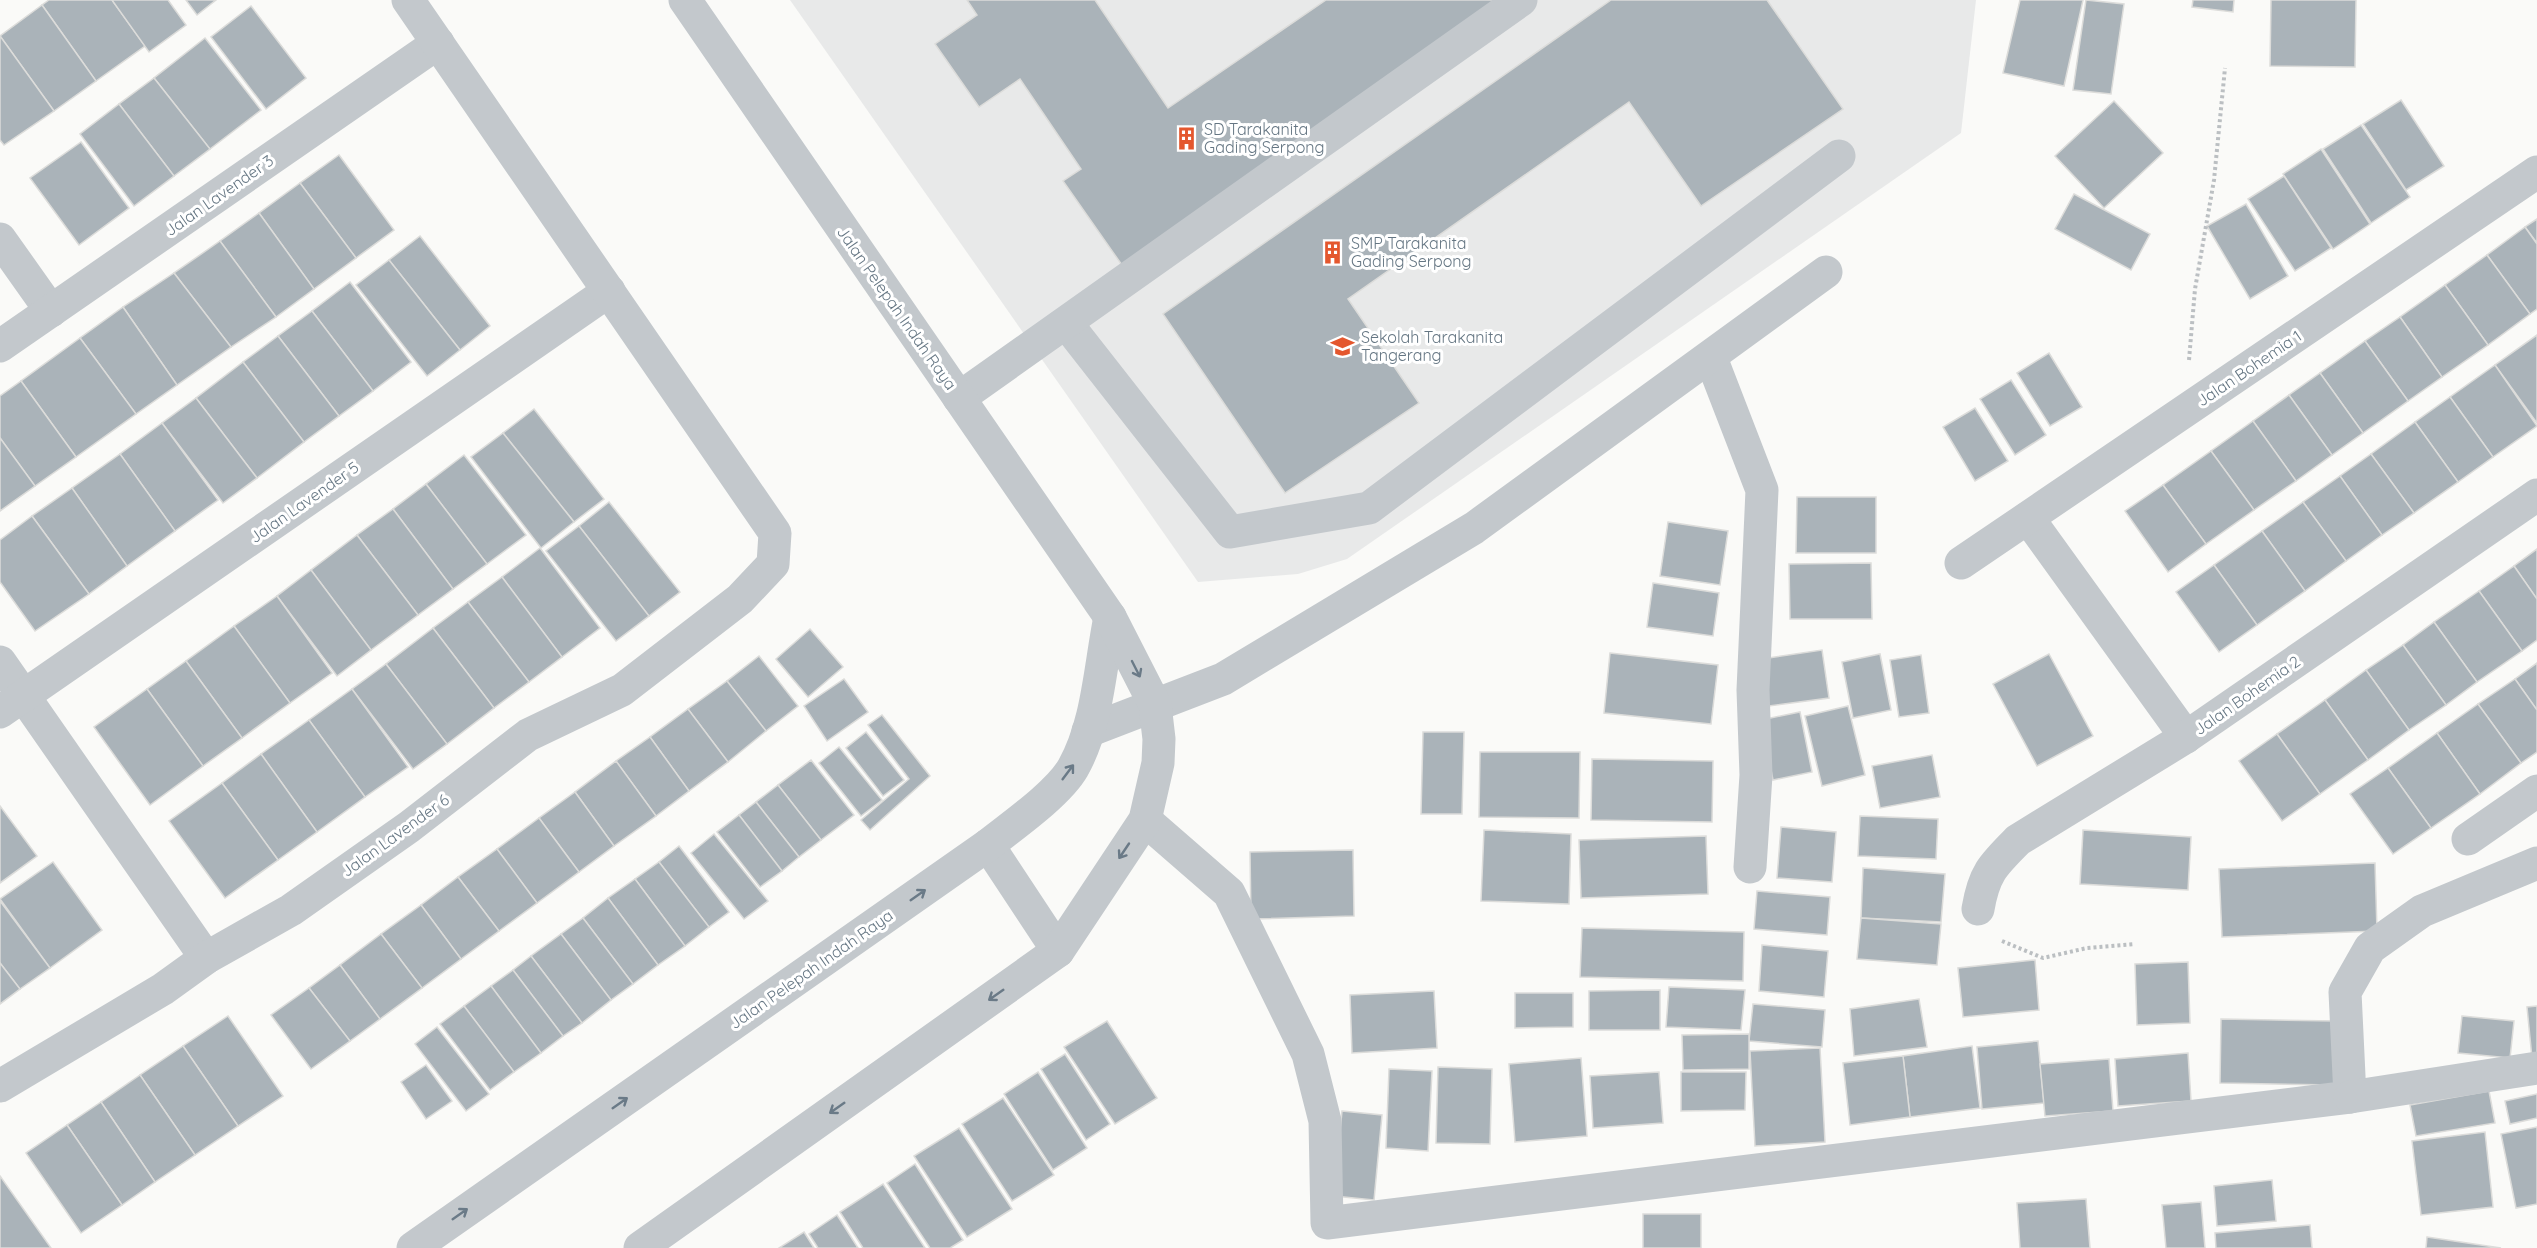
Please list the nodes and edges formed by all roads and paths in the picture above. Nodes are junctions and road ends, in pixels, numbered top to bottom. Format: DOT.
graph roads {
  1 [pos="408,0"];
  2 [pos="685,0"];
  3 [pos="1521,0"];
  4 [pos="438,43"];
  5 [pos="2225,68"];
  6 [pos="1839,156"];
  7 [pos="2537,172"];
  8 [pos="0,239"];
  9 [pos="1826,272"];
  10 [pos="609,291"];
  11 [pos="51,311"];
  12 [pos="1067,324"];
  13 [pos="0,346"];
  14 [pos="1711,357"];
  15 [pos="959,398"];
  16 [pos="2184,412"];
  17 [pos="2537,495"];
  18 [pos="2028,518"];
  19 [pos="1961,563"];
  20 [pos="1110,617"];
  21 [pos="0,662"];
  22 [pos="12,704"];
  23 [pos="1155,705"];
  24 [pos="1088,731"];
  25 [pos="2186,738"];
  26 [pos="2537,791"];
  27 [pos="1145,820"];
  28 [pos="2468,839"];
  29 [pos="988,845"];
  30 [pos="2537,863"];
  31 [pos="1750,867"];
  32 [pos="1978,909"];
  33 [pos="2134,944"];
  34 [pos="1058,951"];
  35 [pos="206,958"];
  36 [pos="2537,1068"];
  37 [pos="0,1086"];
  38 [pos="2350,1097"];
  39 [pos="427,1244"];
  40 [pos="640,1248"];
  1 -- 4 [label="street"];
  2 -- 15 [label="street, Jalan Pelepah Indah Raya"];
  3 -- 12 [label="street"];
  4 -- 10 [label="street"];
  4 -- 11 [label="street, Jalan Lavender 3"];
  5 -- 16 [label="path"];
  6 -- 12 [label="street"];
  7 -- 16 [label="street, Jalan Bohemia 1"];
  8 -- 11 [label="street"];
  9 -- 14 [label="street"];
  10 -- 22 [label="street, Jalan Lavender 5"];
  10 -- 35 [label="street, Jalan Lavender 6"];
  11 -- 13 [label="street, Jalan Lavender 3"];
  12 -- 15 [label="street"];
  14 -- 23 [label="street"];
  14 -- 31 [label="street"];
  15 -- 20 [label="street, Jalan Pelepah Indah Raya"];
  16 -- 18 [label="street, Jalan Bohemia 1"];
  17 -- 25 [label="street, Jalan Bohemia 2"];
  18 -- 19 [label="street, Jalan Bohemia 1"];
  18 -- 25 [label="street"];
  20 -- 23 [label="street, Jalan Pelepah Indah Raya, one-way"];
  20 -- 24 [label="street, Jalan Pelepah Indah Raya"];
  21 -- 22 [label="street"];
  22 -- 35 [label="street"];
  23 -- 24 [label="street"];
  23 -- 27 [label="street, Jalan Pelepah Indah Raya"];
  29 -- 24 [label="street, Jalan Pelepah Indah Raya, one-way"];
  25 -- 32 [label="street, Jalan Bohemia 2"];
  26 -- 28 [label="street"];
  27 -- 34 [label="street, Jalan Pelepah Indah Raya, one-way"];
  27 -- 38 [label="street"];
  29 -- 34 [label="street"];
  39 -- 29 [label="street, Jalan Pelepah Indah Raya, one-way"];
  30 -- 38 [label="street"];
  32 -- 33 [label="path"];
  34 -- 40 [label="street, Jalan Pelepah Indah Raya, one-way"];
  35 -- 37 [label="street, Jalan Lavender 6"];
  36 -- 38 [label="street"];
}
